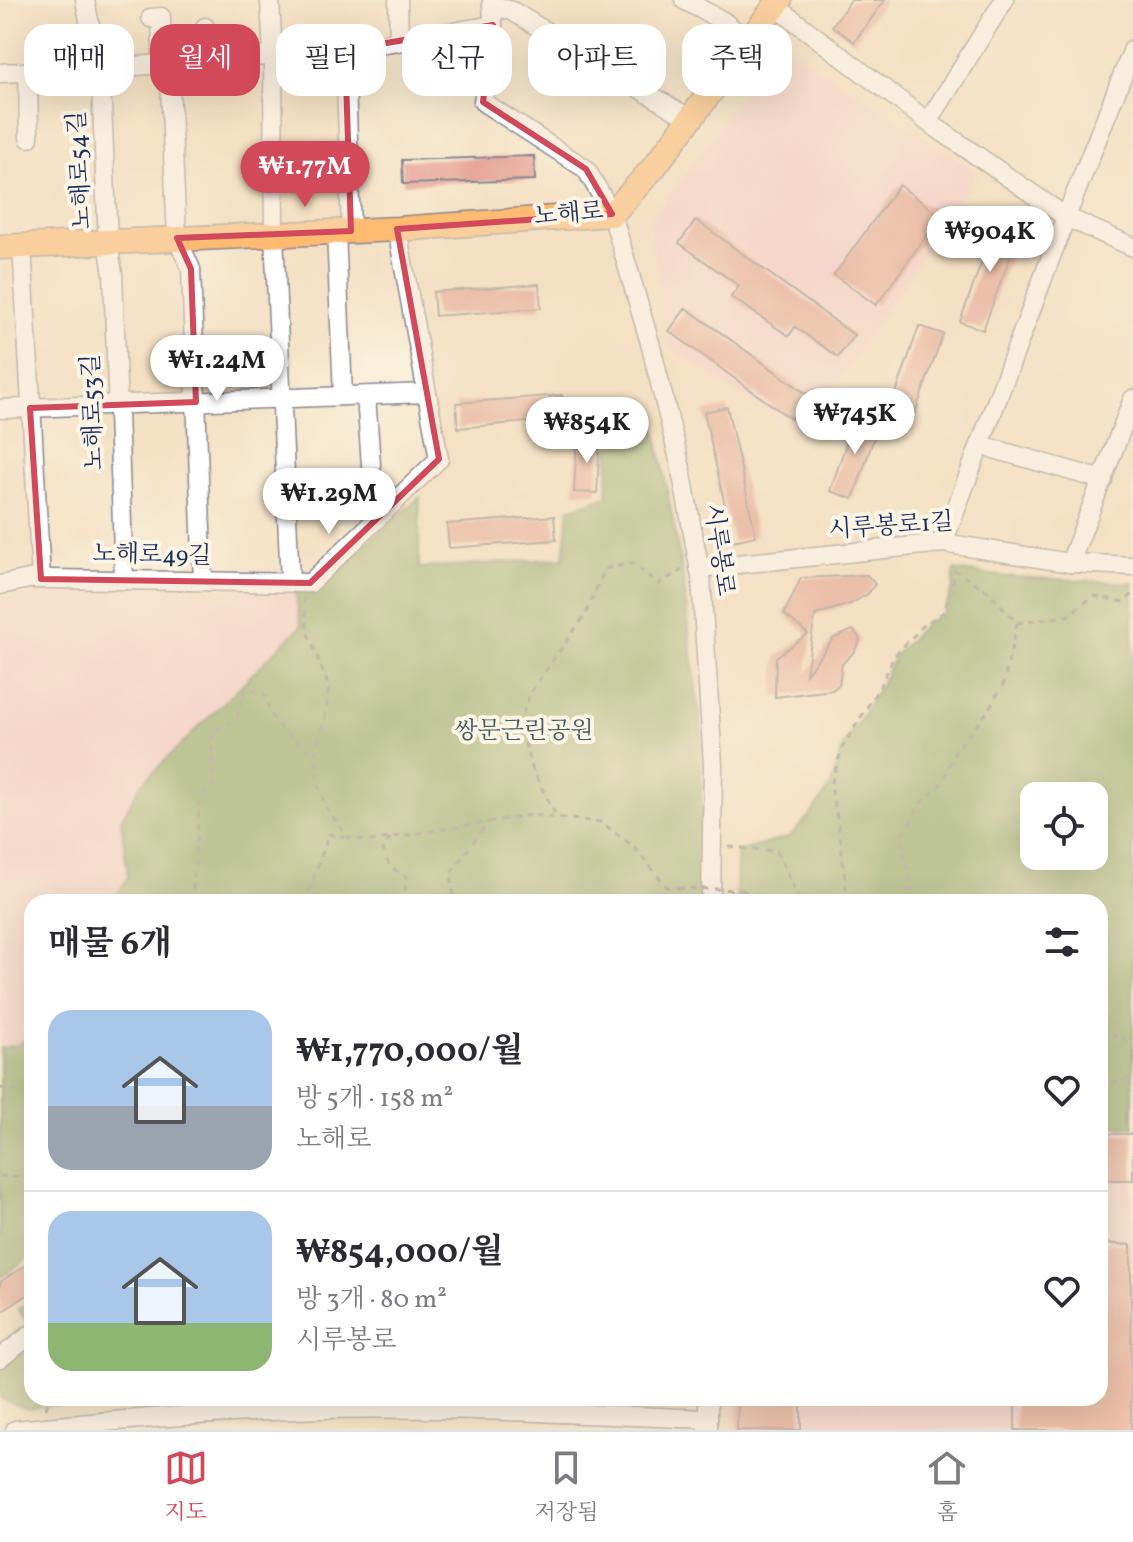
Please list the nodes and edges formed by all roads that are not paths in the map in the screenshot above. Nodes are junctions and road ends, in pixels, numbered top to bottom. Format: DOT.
graph roads {
  1 [pos="85,0"];
  2 [pos="270,0"];
  3 [pos="398,0"];
  4 [pos="684,0"];
  5 [pos="1004,0"];
  6 [pos="492,3"];
  7 [pos="777,3"];
  8 [pos="716,8"];
  9 [pos="151,18"];
  10 [pos="89,24"];
  11 [pos="161,24"];
  12 [pos="493,24"];
  13 [pos="732,24"];
  14 [pos="761,24"];
  15 [pos="402,41"];
  16 [pos="399,42"];
  17 [pos="386,44"];
  18 [pos="1133,49"];
  19 [pos="273,56"];
  20 [pos="276,56"];
  21 [pos="260,57"];
  22 [pos="24,71"];
  23 [pos="0,73"];
  24 [pos="1133,82"];
  25 [pos="28,96"];
  26 [pos="102,96"];
  27 [pos="170,96"];
  28 [pos="345,96"];
  29 [pos="484,96"];
  30 [pos="707,96"];
  31 [pos="1124,96"];
  32 [pos="690,119"];
  33 [pos="928,122"];
  34 [pos="29,138"];
  35 [pos="612,214"];
  36 [pos="1066,217"];
  37 [pos="397,229"];
  38 [pos="344,231"];
  39 [pos="274,234"];
  40 [pos="177,238"];
  41 [pos="108,243"];
  42 [pos="11,246"];
  43 [pos="1133,247"];
  44 [pos="427,393"];
  45 [pos="343,396"];
  46 [pos="366,396"];
  47 [pos="282,399"];
  48 [pos="1133,399"];
  49 [pos="196,402"];
  50 [pos="118,405"];
  51 [pos="30,408"];
  52 [pos="0,409"];
  53 [pos="980,445"];
  54 [pos="1103,480"];
  55 [pos="375,520"];
  56 [pos="943,543"];
  57 [pos="1070,563"];
  58 [pos="1133,566"];
  59 [pos="691,569"];
  60 [pos="41,579"];
  61 [pos="124,580"];
  62 [pos="203,581"];
  63 [pos="297,582"];
  64 [pos="0,585"];
  65 [pos="711,894"];
  66 [pos="24,1340"];
  67 [pos="0,1358"];
  68 [pos="397,1406"];
  69 [pos="473,1406"];
  70 [pos="296,1410"];
  71 [pos="708,1425"];
  72 [pos="38,1429"];
  73 [pos="15,1430"];
  74 [pos="296,1430"];
  1 -- 10 [label="street, 노해로54길"];
  2 -- 19 [label="street"];
  3 -- 16 [label="street"];
  4 -- 8 [label="street"];
  5 -- 33 [label="street"];
  6 -- 12 [label="street"];
  6 -- 32 [label="street"];
  7 -- 14 [label="main road, 노해로"];
  7 -- 33 [label="street"];
  8 -- 13 [label="street"];
  9 -- 11 [label="street"];
  15 -- 16 [label="street"];
  16 -- 17 [label="street"];
  18 -- 31 [label="street"];
  19 -- 20 [label="street"];
  19 -- 21 [label="street"];
  19 -- 39 [label="street"];
  22 -- 23 [label="street"];
  24 -- 31 [label="street"];
  25 -- 34 [label="street"];
  26 -- 41 [label="street, 노해로54길"];
  27 -- 40 [label="street"];
  28 -- 38 [label="street"];
  29 -- 35 [label="street, 시루봉로"];
  30 -- 32 [label="main road, 노해로"];
  31 -- 36 [label="street"];
  32 -- 35 [label="main road, 노해로"];
  33 -- 36 [label="street"];
  35 -- 37 [label="main road, 노해로"];
  35 -- 59 [label="street, 시루봉로"];
  36 -- 43 [label="street"];
  36 -- 53 [label="street"];
  37 -- 38 [label="main road, 노해로"];
  37 -- 44 [label="street"];
  38 -- 39 [label="main road, 노해로"];
  38 -- 45 [label="street"];
  39 -- 40 [label="main road, 노해로"];
  39 -- 47 [label="street"];
  40 -- 41 [label="main road, 노해로"];
  40 -- 49 [label="street"];
  41 -- 42 [label="main road, 노해로"];
  41 -- 50 [label="street, 노해로53길"];
  42 -- 51 [label="street, 노해로"];
  44 -- 46 [label="street"];
  44 -- 55 [label="street"];
  45 -- 46 [label="street"];
  45 -- 47 [label="street"];
  46 -- 55 [label="street"];
  47 -- 49 [label="street"];
  47 -- 63 [label="street"];
  48 -- 54 [label="street"];
  49 -- 50 [label="street"];
  49 -- 62 [label="street"];
  50 -- 51 [label="street"];
  50 -- 61 [label="street, 노해로53길"];
  51 -- 52 [label="street"];
  51 -- 60 [label="street, 노해로"];
  53 -- 54 [label="street"];
  53 -- 56 [label="street"];
  54 -- 57 [label="street"];
  55 -- 63 [label="street"];
  56 -- 57 [label="street, 시루봉로1길"];
  56 -- 59 [label="street, 시루봉로1길"];
  57 -- 58 [label="street, 시루봉로1길"];
  59 -- 65 [label="street, 시루봉로"];
  60 -- 61 [label="street, 노해로49길"];
  60 -- 64 [label="street, 노해로49길"];
  61 -- 62 [label="street, 노해로49길"];
  62 -- 63 [label="street, 노해로49길"];
  66 -- 67 [label="street"];
  68 -- 70 [label="street"];
  69 -- 71 [label="street"];
  70 -- 72 [label="street"];
  70 -- 74 [label="street"];
  72 -- 73 [label="street"];
}
